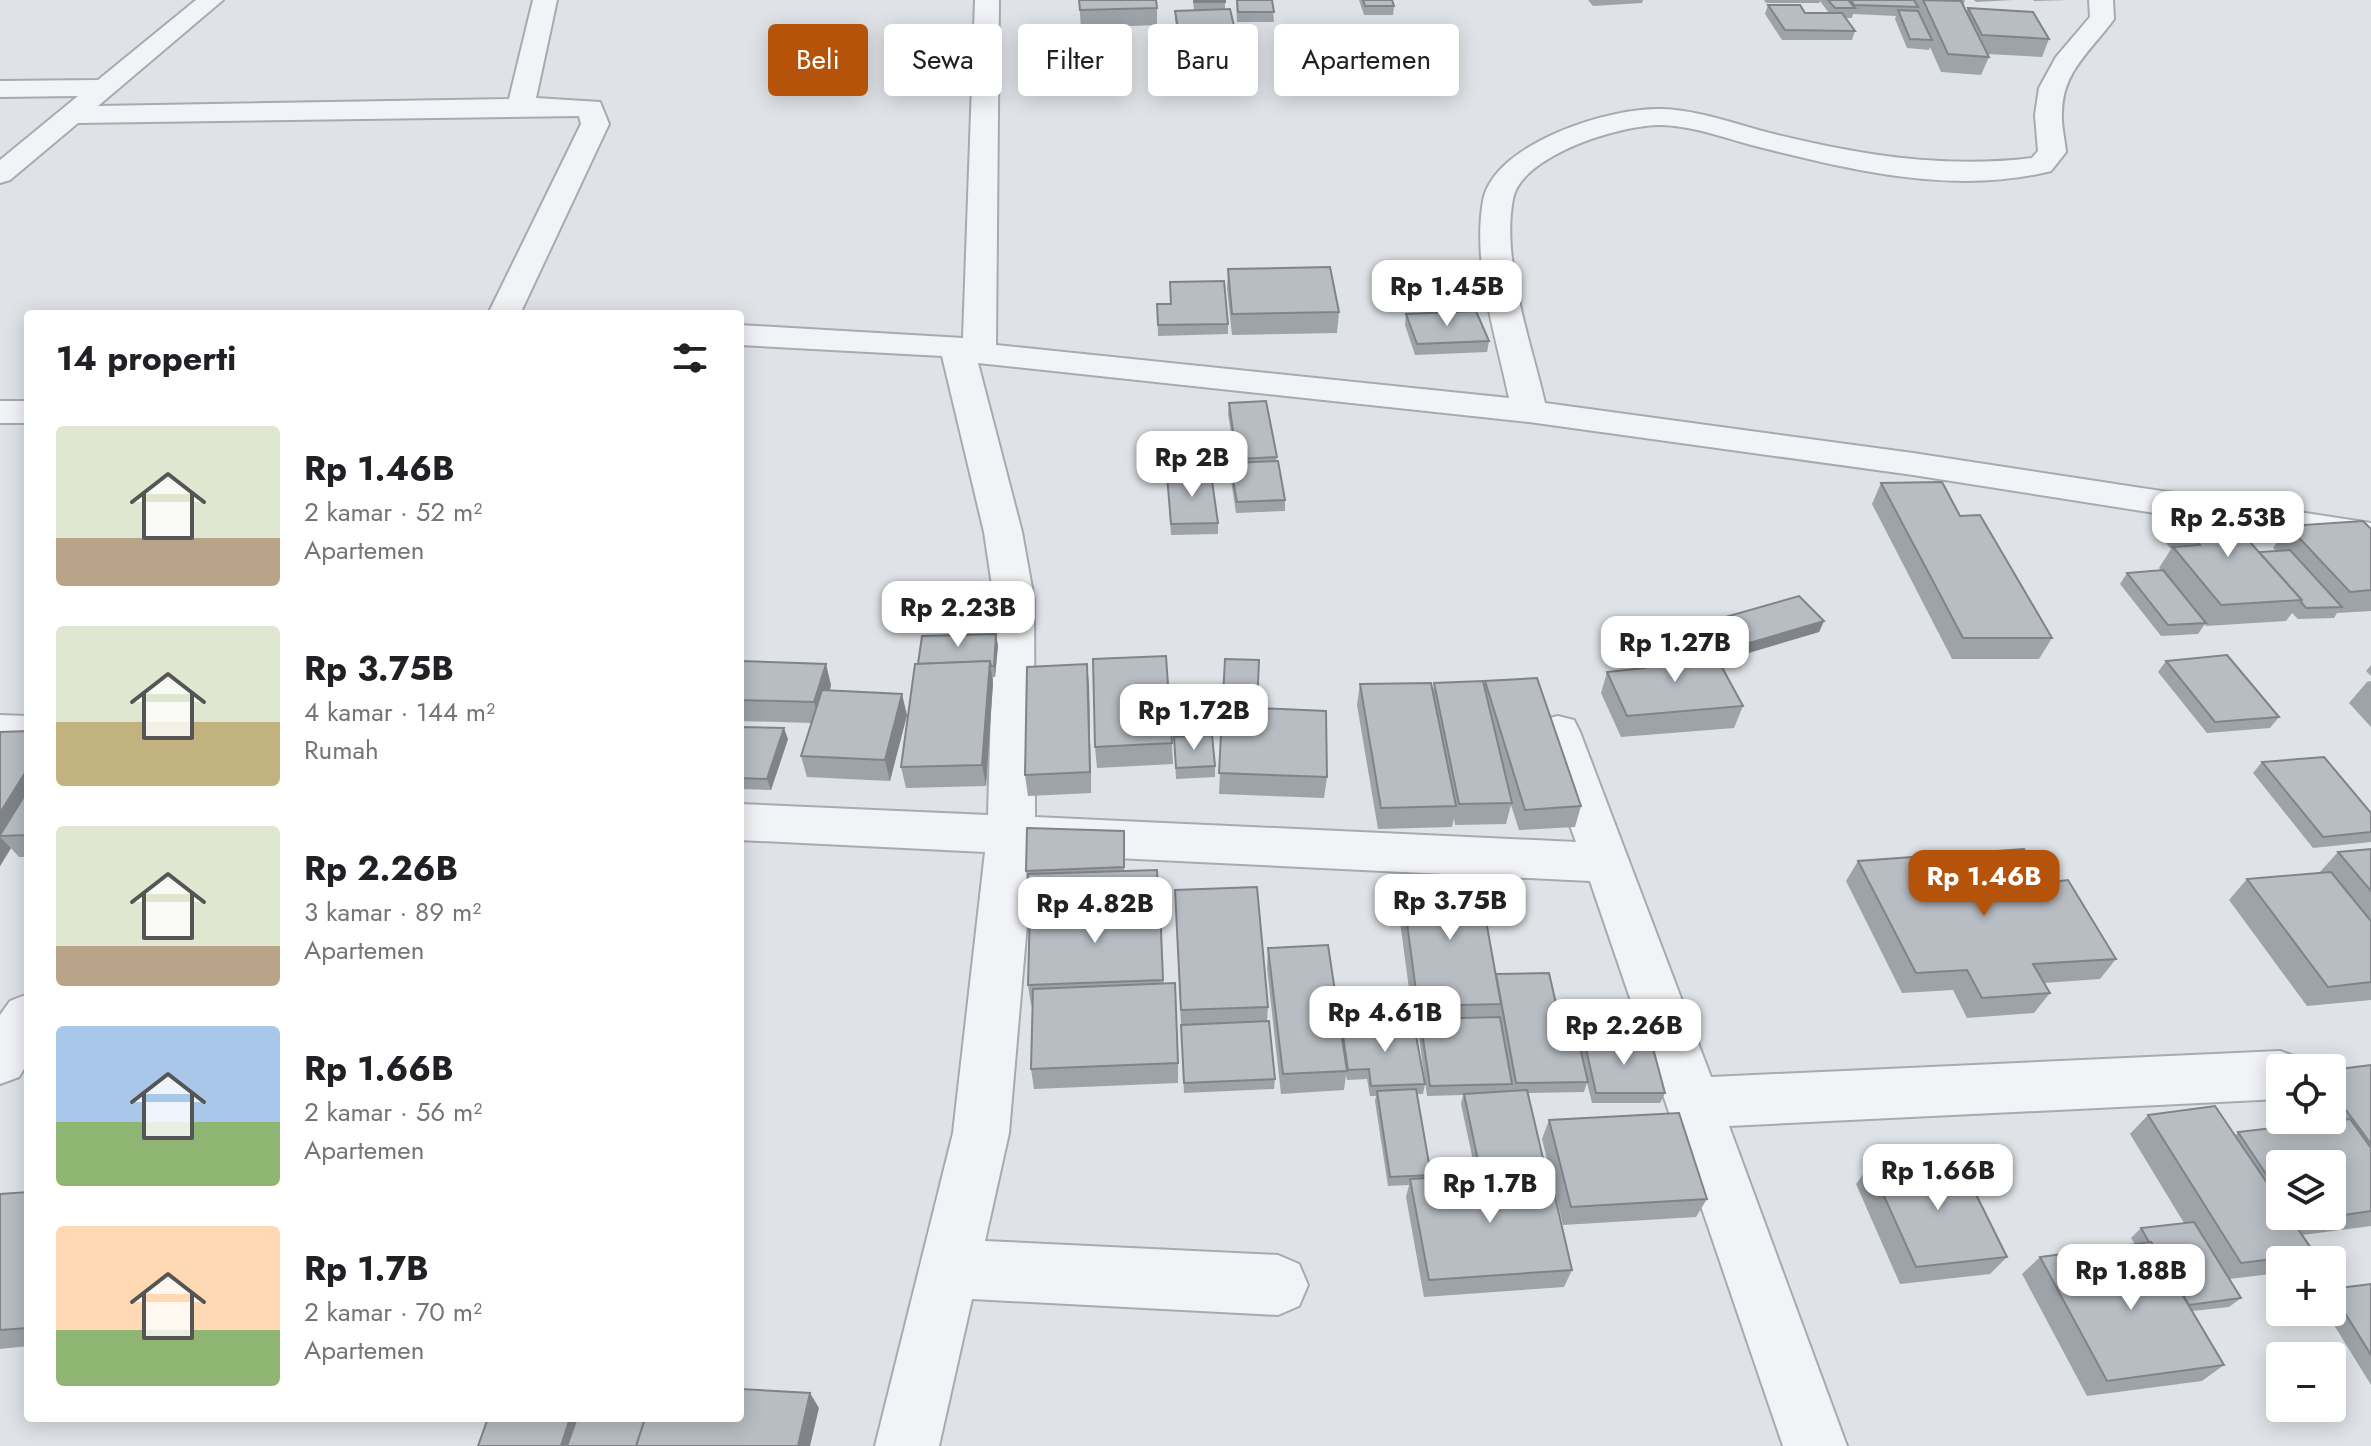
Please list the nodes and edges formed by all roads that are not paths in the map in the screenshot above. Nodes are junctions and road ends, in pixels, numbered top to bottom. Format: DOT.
graph roads {
  1 [pos="211,0"];
  2 [pos="545,0"];
  3 [pos="987,0"];
  4 [pos="2101,0"];
  5 [pos="106,88"];
  6 [pos="0,89"];
  7 [pos="521,106"];
  8 [pos="75,115"];
  9 [pos="0,174"];
  10 [pos="506,310"];
  11 [pos="744,335"];
  12 [pos="968,350"];
  13 [pos="1529,411"];
  14 [pos="0,412"];
  15 [pos="24,412"];
  16 [pos="2371,535"];
  17 [pos="0,731"];
  18 [pos="24,732"];
  19 [pos="1558,732"];
  20 [pos="744,822"];
  21 [pos="1011,832"];
  22 [pos="1608,863"];
  23 [pos="24,1023"];
  24 [pos="0,1060"];
  25 [pos="2266,1076"];
  26 [pos="1693,1103"];
  27 [pos="951,1269"];
  28 [pos="1278,1285"];
  29 [pos="907,1446"];
  30 [pos="1815,1446"];
  1 -- 5 [label="street"];
  2 -- 7 [label="street"];
  3 -- 12 [label="street"];
  4 -- 13 [label="street"];
  5 -- 6 [label="street"];
  5 -- 8 [label="street"];
  7 -- 8 [label="street"];
  7 -- 10 [label="street"];
  8 -- 9 [label="street"];
  11 -- 12 [label="street"];
  12 -- 13 [label="street"];
  12 -- 21 [label="street"];
  13 -- 16 [label="street"];
  14 -- 15 [label="street"];
  17 -- 18 [label="street"];
  19 -- 22 [label="street"];
  20 -- 21 [label="street"];
  21 -- 22 [label="street"];
  21 -- 27 [label="street"];
  22 -- 26 [label="street"];
  23 -- 24 [label="street"];
  25 -- 26 [label="street"];
  26 -- 30 [label="street"];
  27 -- 28 [label="street"];
  27 -- 29 [label="street"];
}
